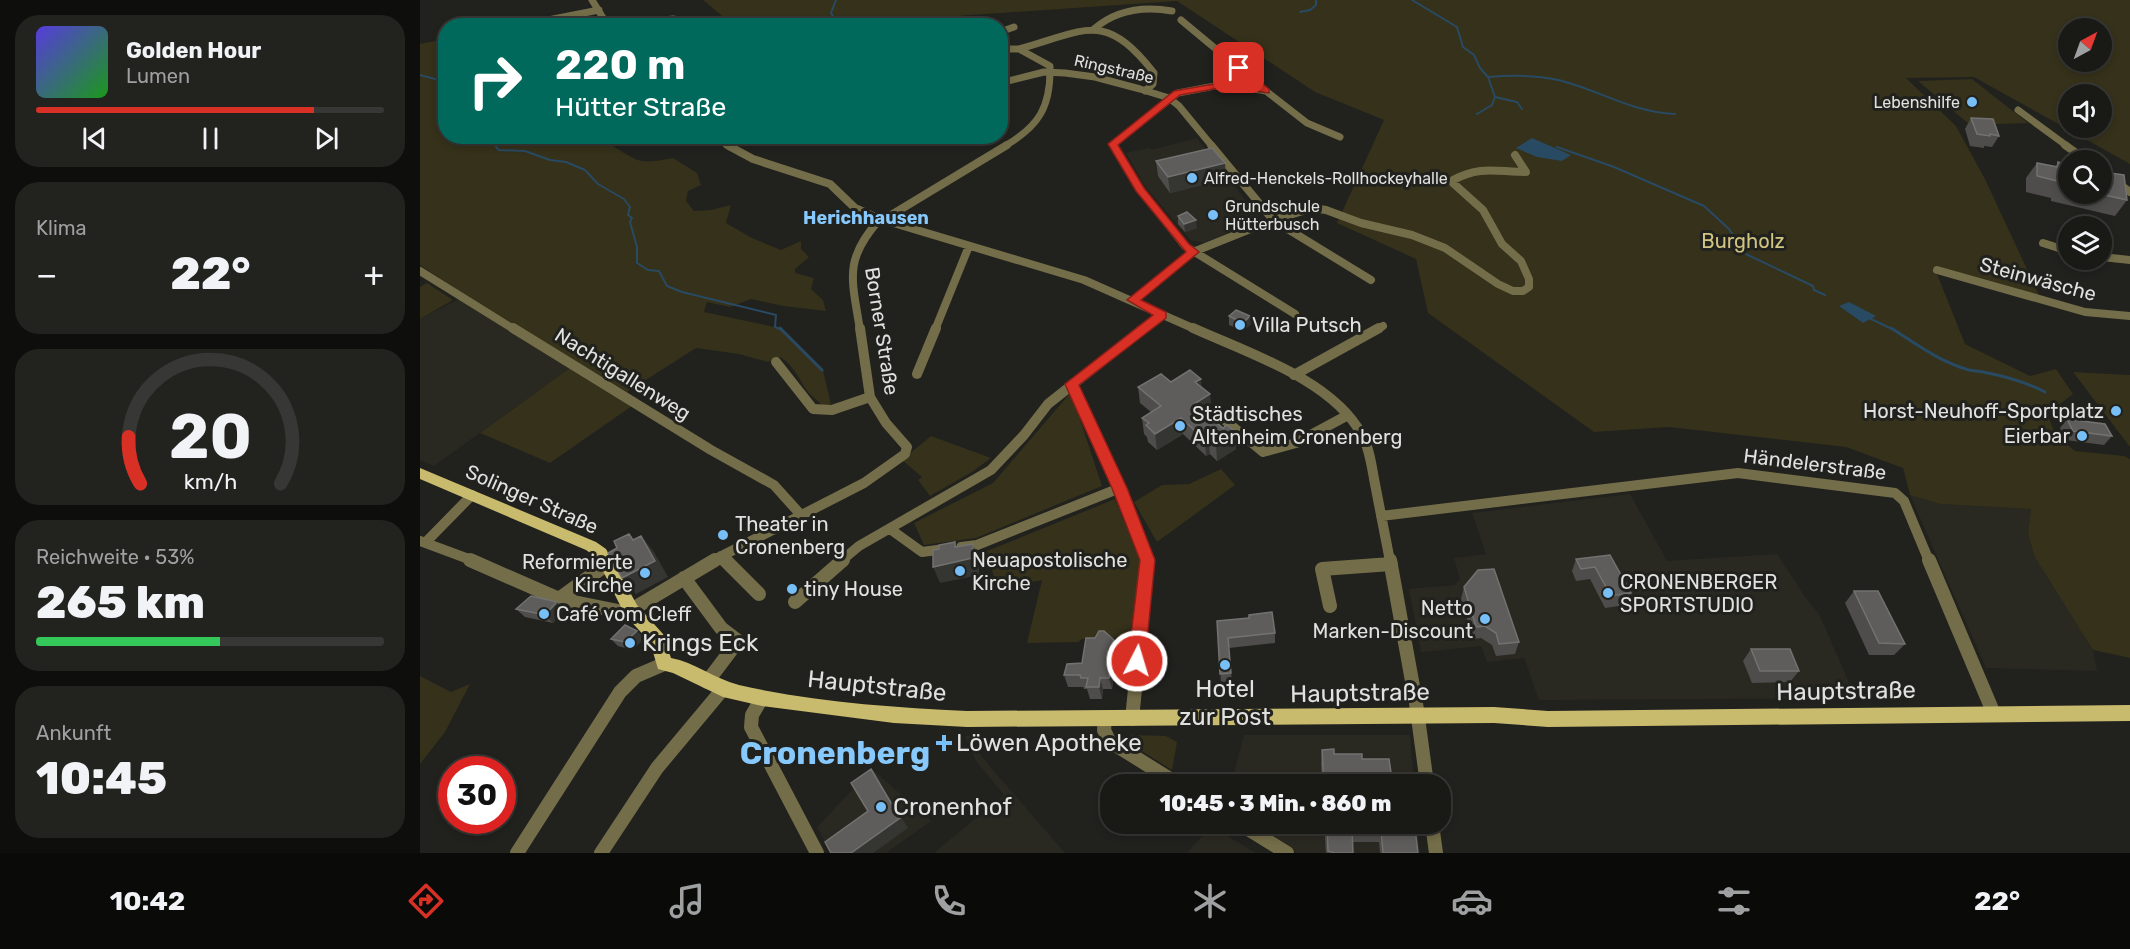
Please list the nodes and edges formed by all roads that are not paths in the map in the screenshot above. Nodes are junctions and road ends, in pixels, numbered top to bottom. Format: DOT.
graph roads {
  1 [pos="592,0"];
  2 [pos="598,10"];
  3 [pos="1172,11"];
  4 [pos="558,18"];
  5 [pos="603,18"];
  6 [pos="1181,20"];
  7 [pos="1014,27"];
  8 [pos="1008,29"];
  9 [pos="1094,29"];
  10 [pos="1008,49"];
  11 [pos="1019,49"];
  12 [pos="1050,72"];
  13 [pos="1008,81"];
  14 [pos="1145,91"];
  15 [pos="1266,91"];
  16 [pos="1169,98"];
  17 [pos="2018,110"];
  18 [pos="1340,137"];
  19 [pos="1008,143"];
  20 [pos="724,144"];
  21 [pos="1007,144"];
  22 [pos="2072,150"];
  23 [pos="1515,155"];
  24 [pos="2112,179"];
  25 [pos="2130,192"];
  26 [pos="881,219"];
  27 [pos="1273,220"];
  28 [pos="2043,243"];
  29 [pos="969,246"];
  30 [pos="2058,248"];
  31 [pos="1194,252"];
  32 [pos="2112,257"];
  33 [pos="2130,260"];
  34 [pos="1937,270"];
  35 [pos="420,271"];
  36 [pos="1371,280"];
  37 [pos="1133,300"];
  38 [pos="1295,314"];
  39 [pos="1161,315"];
  40 [pos="2130,316"];
  41 [pos="1383,326"];
  42 [pos="776,362"];
  43 [pos="917,374"];
  44 [pos="1294,375"];
  45 [pos="1072,384"];
  46 [pos="870,397"];
  47 [pos="1348,415"];
  48 [pos="1226,421"];
  49 [pos="420,473"];
  50 [pos="1120,488"];
  51 [pos="472,495"];
  52 [pos="801,515"];
  53 [pos="1381,516"];
  54 [pos="890,529"];
  55 [pos="422,542"];
  56 [pos="721,556"];
  57 [pos="607,564"];
  58 [pos="1391,564"];
  59 [pos="684,578"];
  60 [pos="759,594"];
  61 [pos="559,599"];
  62 [pos="795,603"];
  63 [pos="1330,606"];
  64 [pos="631,610"];
  65 [pos="664,664"];
  66 [pos="715,685"];
  67 [pos="762,698"];
  68 [pos="2130,713"];
  69 [pos="1994,714"];
  70 [pos="1419,717"];
  71 [pos="1105,719"];
  72 [pos="1132,719"];
  73 [pos="1162,774"];
  74 [pos="1427,774"];
  75 [pos="1256,834"];
  76 [pos="1433,834"];
  77 [pos="517,853"];
  78 [pos="601,853"];
  79 [pos="817,853"];
  80 [pos="1287,853"];
  81 [pos="1436,853"];
  1 -- 2 [label="street"];
  2 -- 4 [label="street"];
  2 -- 5 [label="street"];
  3 -- 9 [label="street"];
  6 -- 15 [label="street"];
  7 -- 8 [label="street"];
  9 -- 11 [label="street"];
  9 -- 14 [label="street"];
  10 -- 11 [label="street"];
  11 -- 12 [label="street"];
  12 -- 13 [label="street, Ringstraße"];
  12 -- 14 [label="street, Ringstraße"];
  12 -- 19 [label="street, Borner Straße"];
  14 -- 16 [label="street, Ringstraße"];
  15 -- 16 [label="street"];
  15 -- 18 [label="street"];
  16 -- 27 [label="street, Ringstraße"];
  16 -- 31 [label="street"];
  17 -- 22 [label="street"];
  20 -- 26 [label="street"];
  21 -- 26 [label="street, Borner Straße"];
  23 -- 27 [label="street"];
  24 -- 25 [label="street"];
  26 -- 29 [label="street"];
  26 -- 46 [label="street, Borner Straße"];
  27 -- 31 [label="street"];
  27 -- 36 [label="street, Ringstraße"];
  28 -- 30 [label="street"];
  29 -- 37 [label="street"];
  29 -- 43 [label="street"];
  31 -- 37 [label="street"];
  31 -- 38 [label="street"];
  32 -- 33 [label="street"];
  34 -- 40 [label="street, Steinwäsche"];
  35 -- 52 [label="street, Nachtigallenweg"];
  37 -- 39 [label="street"];
  39 -- 44 [label="street"];
  39 -- 45 [label="street"];
  41 -- 44 [label="street"];
  42 -- 46 [label="street"];
  44 -- 47 [label="street"];
  45 -- 50 [label="street"];
  45 -- 54 [label="street"];
  46 -- 52 [label="street, Borner Straße"];
  47 -- 48 [label="street"];
  47 -- 53 [label="street"];
  49 -- 51 [label="main road, Solinger Straße"];
  50 -- 54 [label="street"];
  50 -- 72 [label="street"];
  51 -- 55 [label="street"];
  51 -- 57 [label="main road, Solinger Straße"];
  52 -- 56 [label="street, Borner Straße"];
  53 -- 58 [label="street"];
  53 -- 69 [label="street, Händelerstraße"];
  54 -- 62 [label="street"];
  55 -- 61 [label="street"];
  56 -- 59 [label="street, Borner Straße"];
  56 -- 60 [label="street"];
  57 -- 61 [label="street"];
  57 -- 64 [label="main road, Solinger Straße"];
  58 -- 63 [label="street"];
  58 -- 70 [label="street"];
  59 -- 64 [label="street, Borner Straße"];
  59 -- 66 [label="street"];
  61 -- 64 [label="street"];
  64 -- 65 [label="main road"];
  65 -- 66 [label="main road, Hauptstraße"];
  65 -- 77 [label="street"];
  66 -- 67 [label="main road, Hauptstraße"];
  66 -- 78 [label="street"];
  67 -- 71 [label="main road, Hauptstraße"];
  67 -- 79 [label="street"];
  68 -- 69 [label="main road, Hauptstraße"];
  69 -- 70 [label="main road, Hauptstraße"];
  70 -- 72 [label="main road, Hauptstraße"];
  70 -- 74 [label="street"];
  71 -- 72 [label="main road, Hauptstraße"];
  71 -- 73 [label="street"];
  75 -- 80 [label="street"];
  76 -- 81 [label="street"];
}
